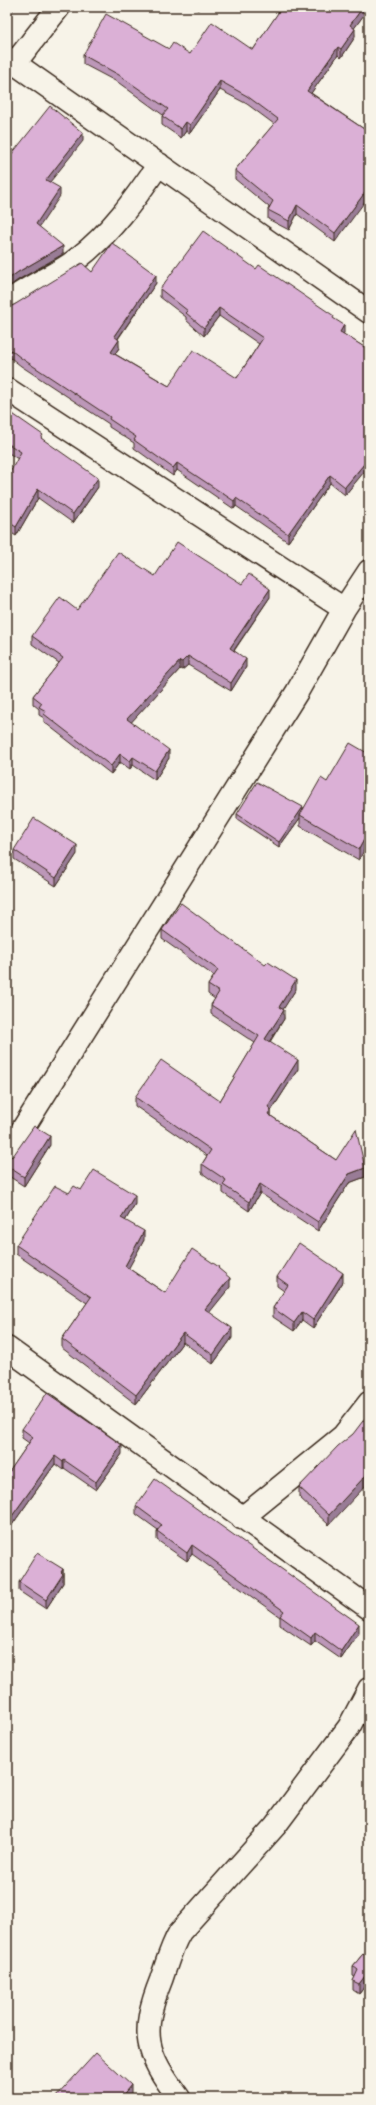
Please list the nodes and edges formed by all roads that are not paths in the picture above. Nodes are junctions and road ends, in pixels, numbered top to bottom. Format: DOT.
graph roads {
  1 [pos="59,7"];
  2 [pos="11,61"];
  3 [pos="159,164"];
  4 [pos="7,303"];
  5 [pos="369,312"];
  6 [pos="9,395"];
  7 [pos="369,571"];
  8 [pos="344,609"];
  9 [pos="7,1154"];
  10 [pos="7,1348"];
  11 [pos="369,1403"];
  12 [pos="242,1518"];
  13 [pos="369,1608"];
  14 [pos="369,1689"];
  15 [pos="179,2098"];
  1 -- 2 [label="street"];
  2 -- 3 [label="street"];
  3 -- 4 [label="street"];
  3 -- 5 [label="street"];
  6 -- 8 [label="street"];
  7 -- 8 [label="street"];
  8 -- 9 [label="street"];
  10 -- 12 [label="street"];
  11 -- 12 [label="street"];
  12 -- 13 [label="street"];
  14 -- 15 [label="street"];
}
